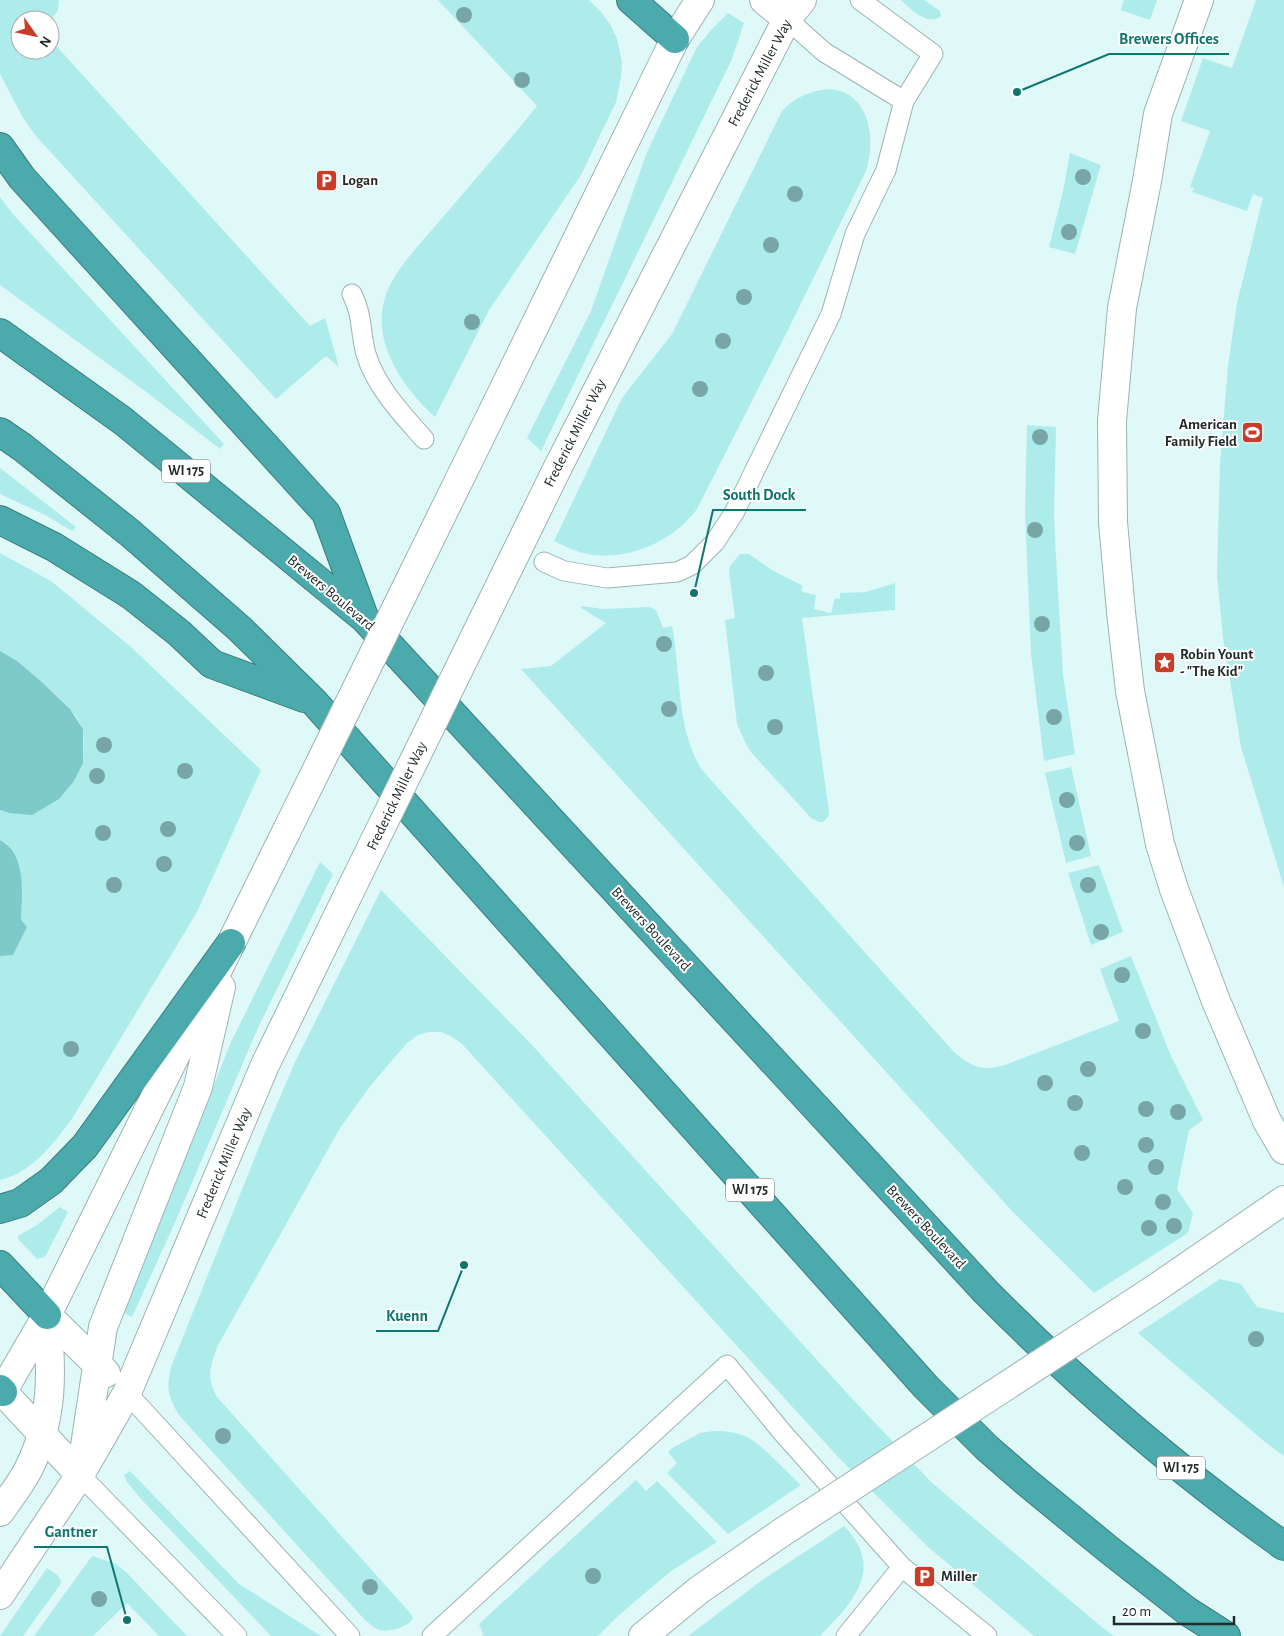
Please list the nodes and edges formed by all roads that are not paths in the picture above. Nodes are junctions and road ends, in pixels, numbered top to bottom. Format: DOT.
graph roads {
  1 [pos="631,0"];
  2 [pos="700,0"];
  3 [pos="764,0"];
  4 [pos="860,0"];
  5 [pos="1199,0"];
  6 [pos="795,10"];
  7 [pos="675,39"];
  8 [pos="904,101"];
  9 [pos="0,147"];
  10 [pos="352,294"];
  11 [pos="0,333"];
  12 [pos="0,432"];
  13 [pos="424,440"];
  14 [pos="0,520"];
  15 [pos="544,562"];
  16 [pos="365,619"];
  17 [pos="314,702"];
  18 [pos="230,942"];
  19 [pos="1284,1150"];
  20 [pos="1284,1200"];
  21 [pos="0,1209"];
  22 [pos="0,1265"];
  23 [pos="46,1315"];
  24 [pos="97,1364"];
  25 [pos="1,1392"];
  26 [pos="127,1393"];
  27 [pos="43,1435"];
  28 [pos="80,1475"];
  29 [pos="0,1512"];
  30 [pos="1284,1546"];
  31 [pos="902,1567"];
  32 [pos="0,1595"];
  33 [pos="237,1636"];
  34 [pos="350,1636"];
  35 [pos="432,1636"];
  36 [pos="643,1636"];
  37 [pos="846,1636"];
  38 [pos="987,1636"];
  39 [pos="1226,1636"];
  1 -- 7 [label="highway"];
  2 -- 7 [label="street"];
  3 -- 6 [label="street"];
  4 -- 8 [label="lane"];
  5 -- 19 [label="street"];
  6 -- 8 [label="lane"];
  6 -- 26 [label="street, Frederick Miller Way, bridge"];
  7 -- 18 [label="street, bridge"];
  8 -- 15 [label="lane"];
  9 -- 16 [label="highway"];
  10 -- 13 [label="lane"];
  11 -- 16 [label="highway, Brewers Boulevard / WI 175"];
  12 -- 17 [label="highway, WI 175"];
  14 -- 17 [label="highway"];
  16 -- 30 [label="highway, Brewers Boulevard / WI 175"];
  17 -- 39 [label="highway, WI 175"];
  18 -- 21 [label="highway"];
  18 -- 23 [label="street"];
  18 -- 24 [label="street"];
  20 -- 36 [label="street, bridge"];
  22 -- 23 [label="highway"];
  23 -- 24 [label="street"];
  23 -- 25 [label="street"];
  23 -- 27 [label="street"];
  24 -- 26 [label="street"];
  24 -- 28 [label="street"];
  25 -- 27 [label="street"];
  26 -- 28 [label="street, Frederick Miller Way"];
  26 -- 34 [label="lane"];
  27 -- 28 [label="street"];
  27 -- 29 [label="street"];
  28 -- 32 [label="street, Frederick Miller Way"];
  28 -- 33 [label="lane"];
  31 -- 35 [label="lane"];
  31 -- 37 [label="lane"];
  31 -- 38 [label="lane"];
}
